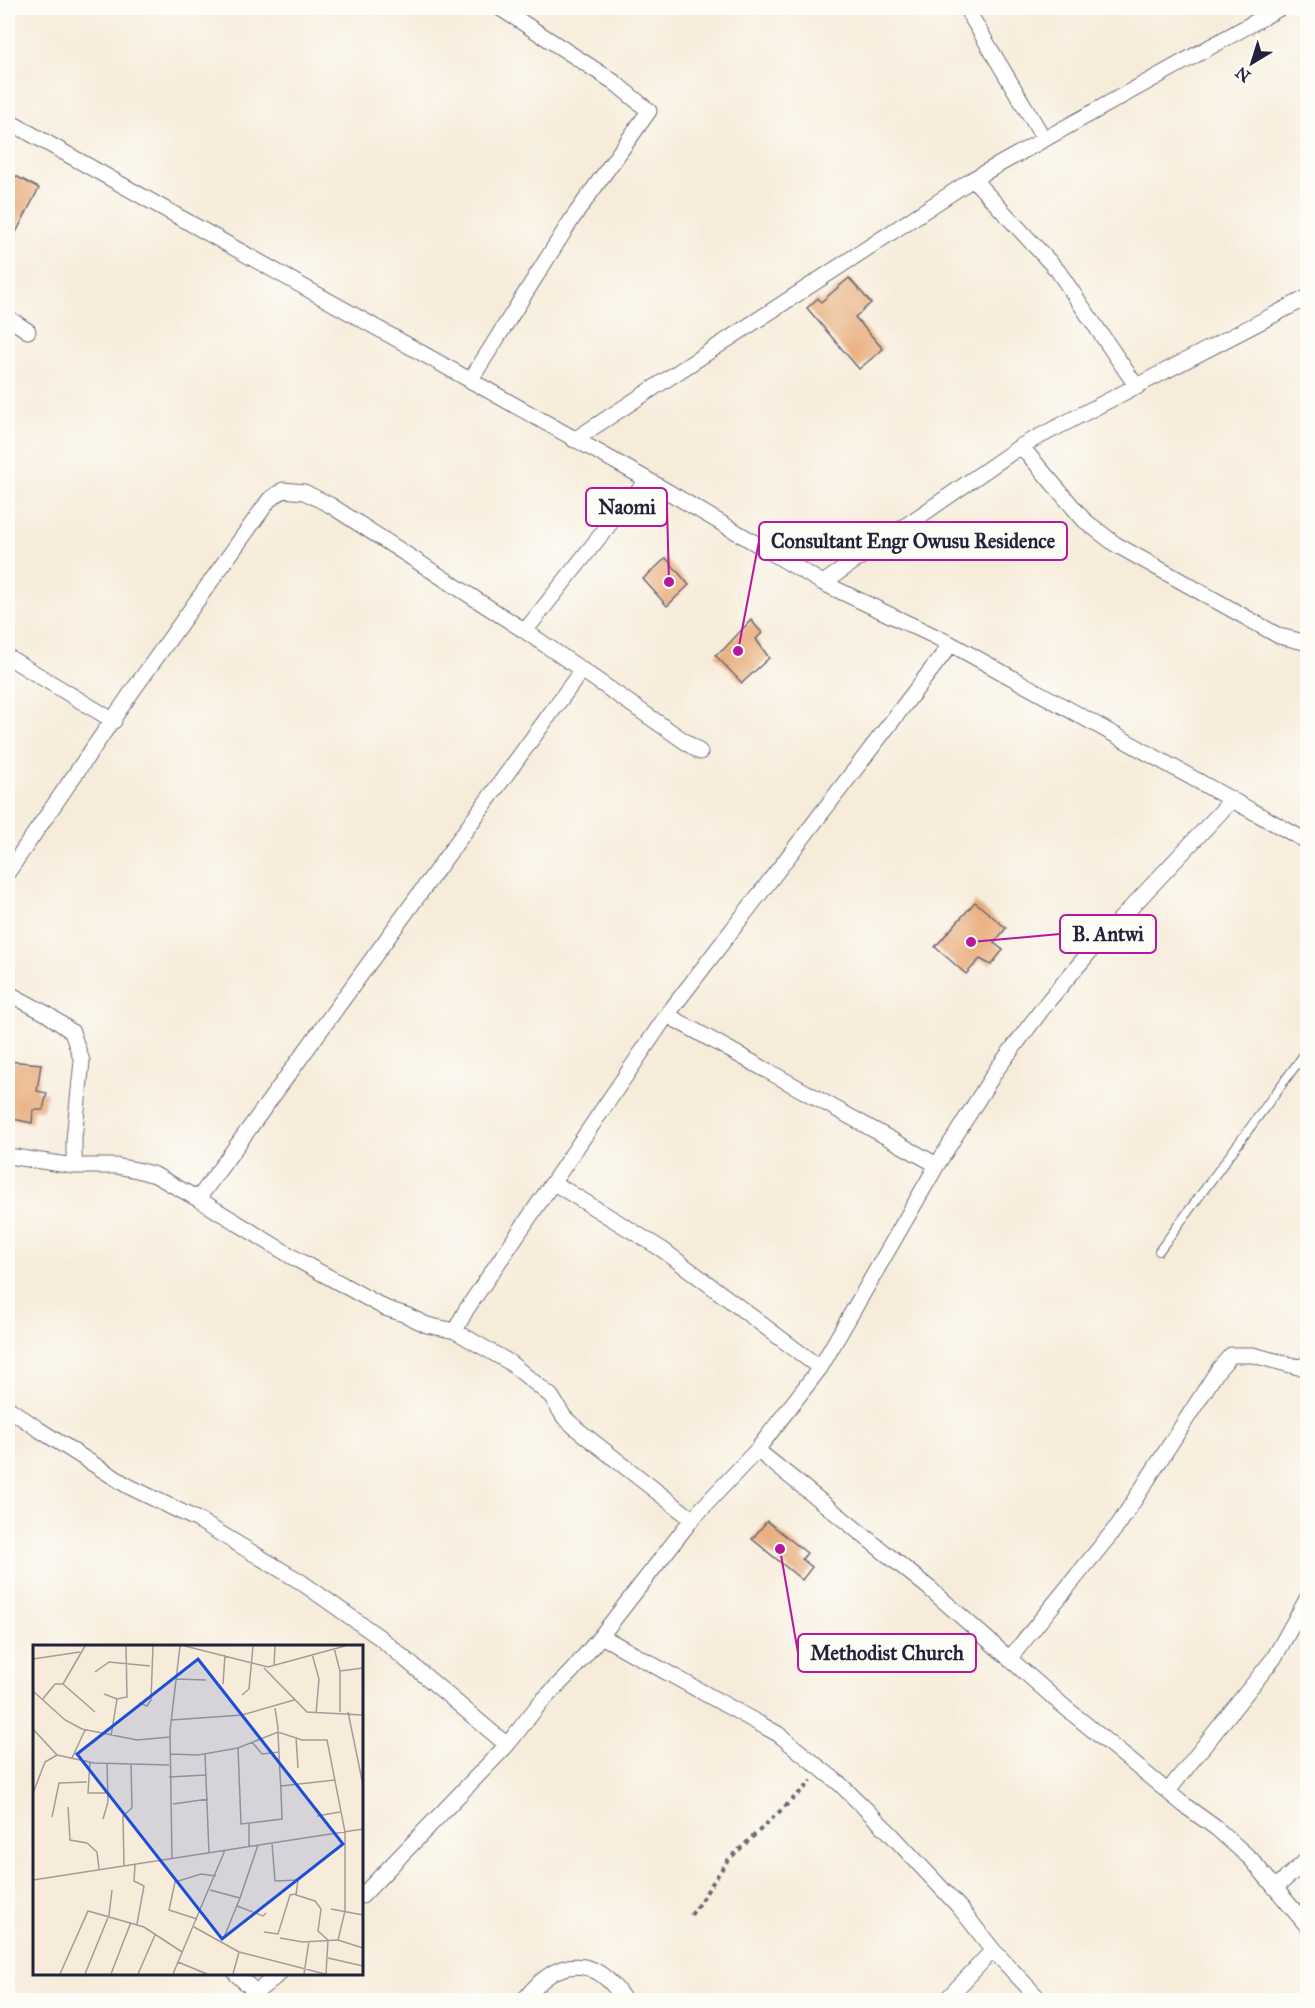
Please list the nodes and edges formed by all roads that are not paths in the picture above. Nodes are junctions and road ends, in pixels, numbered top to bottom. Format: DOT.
graph roads {
  1 [pos="500,8"];
  2 [pos="966,8"];
  3 [pos="1280,8"];
  4 [pos="8,121"];
  5 [pos="1044,139"];
  6 [pos="973,179"];
  7 [pos="1308,297"];
  8 [pos="8,318"];
  9 [pos="28,331"];
  10 [pos="470,381"];
  11 [pos="1137,387"];
  12 [pos="574,440"];
  13 [pos="1021,447"];
  14 [pos="648,480"];
  15 [pos="823,583"];
  16 [pos="525,631"];
  17 [pos="1308,643"];
  18 [pos="951,644"];
  19 [pos="8,657"];
  20 [pos="582,670"];
  21 [pos="114,721"];
  22 [pos="700,752"];
  23 [pos="1232,800"];
  24 [pos="1308,842"];
  25 [pos="8,872"];
  26 [pos="8,993"];
  27 [pos="668,1015"];
  28 [pos="1308,1049"];
  29 [pos="8,1156"];
  30 [pos="937,1165"];
  31 [pos="74,1166"];
  32 [pos="554,1183"];
  33 [pos="198,1199"];
  34 [pos="1159,1251"];
  35 [pos="455,1330"];
  36 [pos="1308,1364"];
  37 [pos="820,1368"];
  38 [pos="8,1408"];
  39 [pos="757,1450"];
  40 [pos="692,1519"];
  41 [pos="1308,1597"];
  42 [pos="601,1636"];
  43 [pos="1009,1659"];
  44 [pos="507,1745"];
  45 [pos="1168,1791"];
  46 [pos="1308,1859"];
  47 [pos="1275,1888"];
  48 [pos="363,1895"];
  49 [pos="1308,1927"];
  50 [pos="993,1950"];
  51 [pos="237,1975"];
  52 [pos="278,1975"];
  53 [pos="251,1997"];
  54 [pos="524,2001"];
  55 [pos="624,2001"];
  56 [pos="946,2001"];
  57 [pos="1040,2001"];
  1 -- 10 [label="street"];
  2 -- 5 [label="street"];
  3 -- 5 [label="street"];
  4 -- 10 [label="street"];
  5 -- 6 [label="street"];
  6 -- 11 [label="street"];
  6 -- 12 [label="street"];
  7 -- 11 [label="street"];
  8 -- 9 [label="street"];
  10 -- 12 [label="street"];
  11 -- 13 [label="street"];
  12 -- 14 [label="street"];
  13 -- 15 [label="street"];
  13 -- 17 [label="street"];
  14 -- 15 [label="street"];
  14 -- 16 [label="street"];
  15 -- 18 [label="street"];
  16 -- 20 [label="street"];
  16 -- 21 [label="street"];
  18 -- 23 [label="street"];
  18 -- 27 [label="street"];
  19 -- 21 [label="street"];
  20 -- 22 [label="street"];
  20 -- 33 [label="street"];
  21 -- 25 [label="street"];
  23 -- 24 [label="street"];
  23 -- 30 [label="street"];
  26 -- 31 [label="street"];
  27 -- 30 [label="street"];
  27 -- 32 [label="street"];
  28 -- 34 [label="lane"];
  29 -- 31 [label="street"];
  30 -- 37 [label="street"];
  31 -- 33 [label="street"];
  32 -- 35 [label="street"];
  32 -- 37 [label="street"];
  33 -- 35 [label="street"];
  35 -- 40 [label="street"];
  36 -- 43 [label="street"];
  37 -- 39 [label="street"];
  38 -- 44 [label="street"];
  39 -- 40 [label="street"];
  39 -- 43 [label="street"];
  40 -- 42 [label="street"];
  41 -- 45 [label="street"];
  42 -- 44 [label="street"];
  42 -- 50 [label="street"];
  43 -- 45 [label="street"];
  44 -- 48 [label="street"];
  45 -- 47 [label="street"];
  46 -- 47 [label="street"];
  47 -- 49 [label="street"];
  50 -- 56 [label="street"];
  50 -- 57 [label="street"];
  51 -- 53 [label="street"];
  52 -- 53 [label="street"];
  54 -- 55 [label="street"];
}
